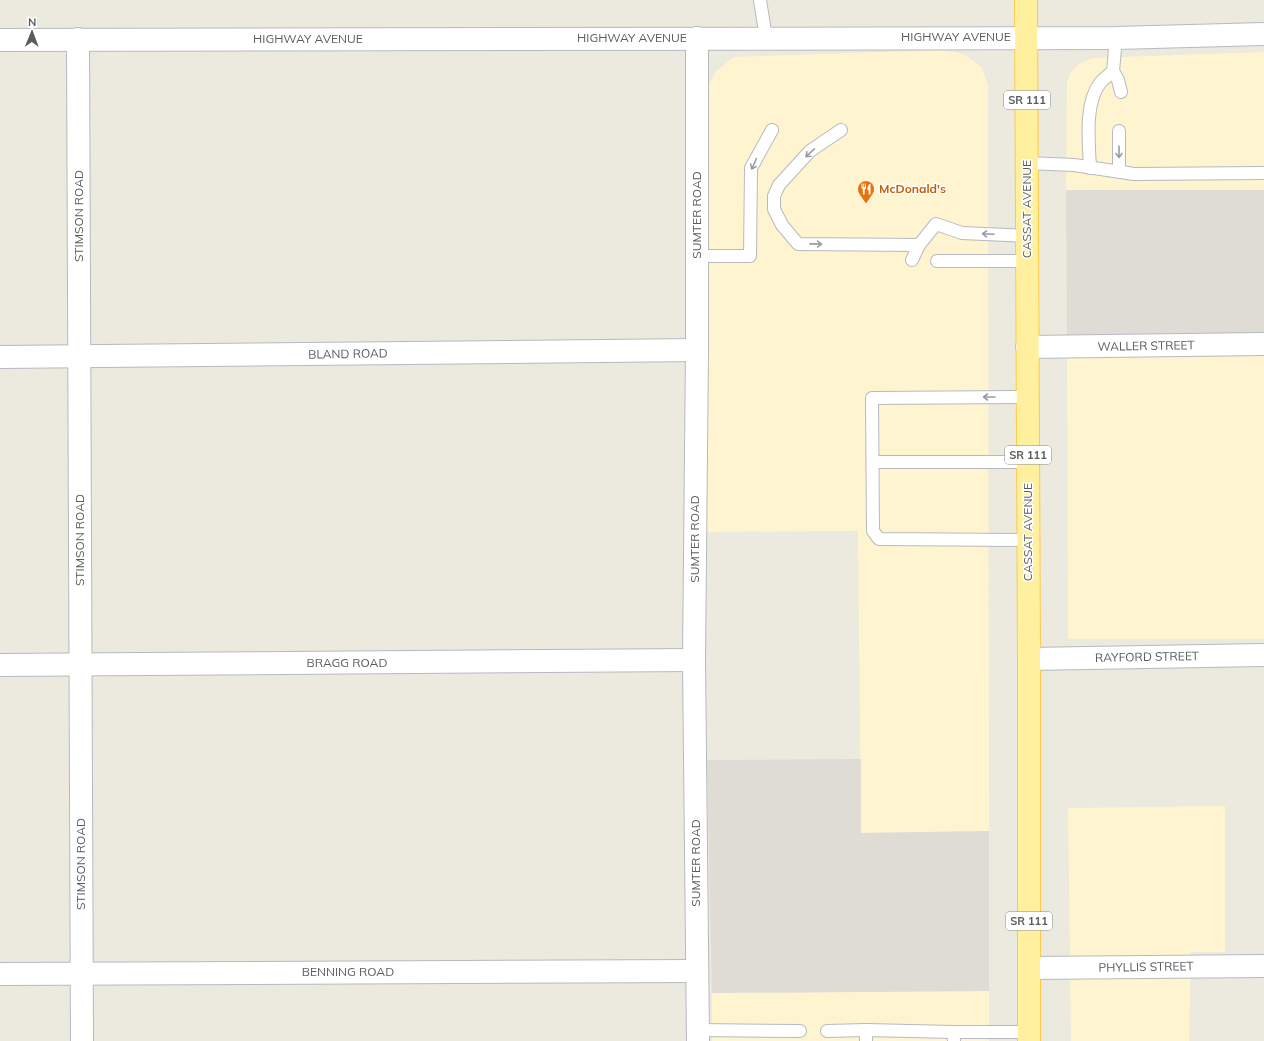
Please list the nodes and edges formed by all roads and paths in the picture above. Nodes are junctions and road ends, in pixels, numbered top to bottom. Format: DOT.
graph roads {
  1 [pos="760,0"];
  2 [pos="1026,0"];
  3 [pos="1264,34"];
  4 [pos="1026,37"];
  5 [pos="696,38"];
  6 [pos="766,38"];
  7 [pos="1116,38"];
  8 [pos="78,39"];
  9 [pos="0,40"];
  10 [pos="1113,71"];
  11 [pos="1121,92"];
  12 [pos="772,130"];
  13 [pos="841,130"];
  14 [pos="1119,132"];
  15 [pos="1027,163"];
  16 [pos="1090,168"];
  17 [pos="1119,172"];
  18 [pos="1264,173"];
  19 [pos="1027,236"];
  20 [pos="919,245"];
  21 [pos="697,256"];
  22 [pos="912,260"];
  23 [pos="937,261"];
  24 [pos="1027,261"];
  25 [pos="1264,344"];
  26 [pos="1028,347"];
  27 [pos="697,350"];
  28 [pos="80,357"];
  29 [pos="0,358"];
  30 [pos="1028,397"];
  31 [pos="873,462"];
  32 [pos="1028,462"];
  33 [pos="1028,540"];
  34 [pos="1264,655"];
  35 [pos="1029,659"];
  36 [pos="694,660"];
  37 [pos="0,665"];
  38 [pos="80,665"];
  39 [pos="1264,966"];
  40 [pos="1029,968"];
  41 [pos="696,971"];
  42 [pos="82,973"];
  43 [pos="0,974"];
  44 [pos="800,1031"];
  45 [pos="826,1031"];
  46 [pos="698,1036"];
  47 [pos="750,1036"];
  48 [pos="866,1036"];
  49 [pos="953,1036"];
  50 [pos="1029,1036"];
  51 [pos="82,1041"];
  1 -- 6 [label="lane"];
  2 -- 4 [label="main road, CASSAT AVENUE / SR 111"];
  3 -- 7 [label="street, HIGHWAY AVENUE"];
  4 -- 6 [label="street, HIGHWAY AVENUE"];
  4 -- 7 [label="street, HIGHWAY AVENUE"];
  4 -- 15 [label="main road, CASSAT AVENUE / SR 111"];
  5 -- 6 [label="street, HIGHWAY AVENUE"];
  5 -- 8 [label="street, HIGHWAY AVENUE"];
  5 -- 21 [label="street, SUMTER ROAD"];
  7 -- 10 [label="lane"];
  8 -- 9 [label="street, HIGHWAY AVENUE"];
  8 -- 28 [label="street, STIMSON ROAD"];
  10 -- 11 [label="lane"];
  10 -- 16 [label="lane"];
  12 -- 21 [label="lane, one-way"];
  13 -- 20 [label="lane, one-way"];
  14 -- 17 [label="lane, one-way"];
  15 -- 16 [label="lane"];
  15 -- 19 [label="main road, CASSAT AVENUE / SR 111"];
  16 -- 17 [label="lane"];
  17 -- 18 [label="lane"];
  19 -- 20 [label="lane, one-way"];
  19 -- 24 [label="main road, CASSAT AVENUE / SR 111"];
  20 -- 22 [label="lane"];
  21 -- 27 [label="street, SUMTER ROAD"];
  23 -- 24 [label="lane"];
  24 -- 26 [label="main road, CASSAT AVENUE / SR 111"];
  25 -- 26 [label="street, WALLER STREET"];
  26 -- 30 [label="main road, CASSAT AVENUE / SR 111"];
  27 -- 28 [label="street, BLAND ROAD"];
  27 -- 36 [label="street, SUMTER ROAD"];
  28 -- 29 [label="street, BLAND ROAD"];
  28 -- 38 [label="street, STIMSON ROAD"];
  30 -- 31 [label="lane, one-way"];
  30 -- 32 [label="main road, CASSAT AVENUE / SR 111"];
  31 -- 32 [label="lane"];
  31 -- 33 [label="lane"];
  32 -- 33 [label="main road, CASSAT AVENUE / SR 111"];
  33 -- 35 [label="main road, CASSAT AVENUE / SR 111"];
  34 -- 35 [label="street, RAYFORD STREET"];
  35 -- 40 [label="main road, CASSAT AVENUE / SR 111"];
  36 -- 38 [label="street, BRAGG ROAD"];
  36 -- 41 [label="street, SUMTER ROAD"];
  37 -- 38 [label="street, BRAGG ROAD"];
  38 -- 42 [label="street, STIMSON ROAD"];
  39 -- 40 [label="street, PHYLLIS STREET"];
  40 -- 50 [label="main road, CASSAT AVENUE / SR 111"];
  41 -- 42 [label="street, BENNING ROAD"];
  41 -- 46 [label="street, SUMTER ROAD"];
  42 -- 43 [label="street, BENNING ROAD"];
  42 -- 51 [label="street, STIMSON ROAD"];
  44 -- 47 [label="lane"];
  45 -- 48 [label="lane"];
  46 -- 47 [label="lane"];
  48 -- 49 [label="lane"];
  49 -- 50 [label="lane"];
}
